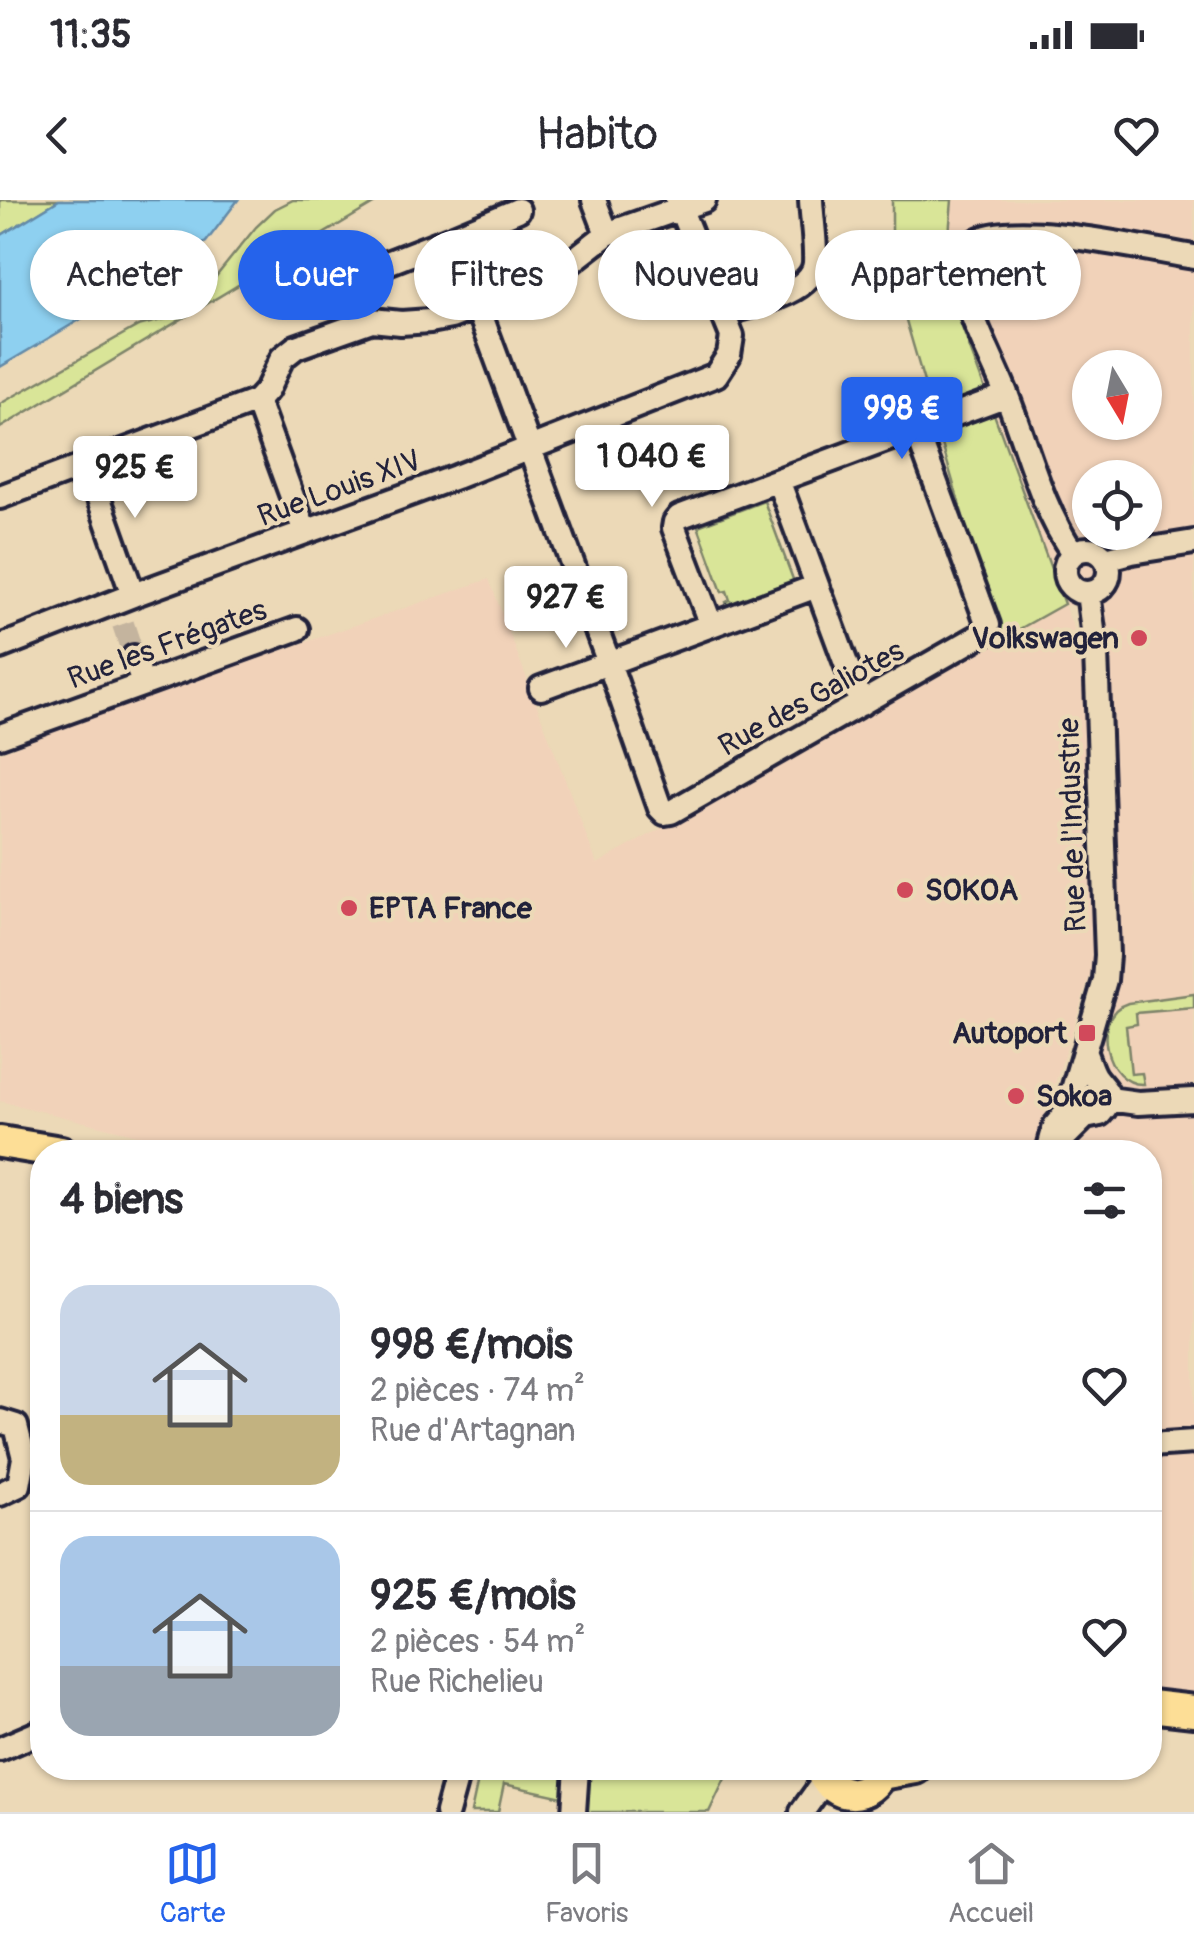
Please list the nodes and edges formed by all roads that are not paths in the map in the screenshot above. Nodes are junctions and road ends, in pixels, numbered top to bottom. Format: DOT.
graph roads {
  1 [pos="594,200"];
  2 [pos="704,200"];
  3 [pos="811,200"];
  4 [pos="679,204"];
  5 [pos="518,210"];
  6 [pos="470,230"];
  7 [pos="605,230"];
  8 [pos="616,230"];
  9 [pos="690,230"];
  10 [pos="1194,257"];
  11 [pos="795,288"];
  12 [pos="436,320"];
  13 [pos="482,320"];
  14 [pos="726,320"];
  15 [pos="1007,395"];
  16 [pos="258,402"];
  17 [pos="916,429"];
  18 [pos="530,449"];
  19 [pos="87,465"];
  20 [pos="778,480"];
  21 [pos="0,497"];
  22 [pos="305,532"];
  23 [pos="1194,542"];
  24 [pos="1073,553"];
  25 [pos="1106,559"];
  26 [pos="817,586"];
  27 [pos="1088,593"];
  28 [pos="123,607"];
  29 [pos="710,625"];
  30 [pos="297,628"];
  31 [pos="0,647"];
  32 [pos="134,656"];
  33 [pos="609,663"];
  34 [pos="143,684"];
  35 [pos="541,688"];
  36 [pos="862,704"];
  37 [pos="0,736"];
  38 [pos="1088,1097"];
  39 [pos="1194,1100"];
  40 [pos="1051,1140"];
  41 [pos="1065,1140"];
  42 [pos="0,1142"];
  43 [pos="30,1147"];
  44 [pos="8,1423"];
  45 [pos="1194,1442"];
  46 [pos="1162,1444"];
  47 [pos="0,1494"];
  48 [pos="1162,1707"];
  49 [pos="1194,1711"];
  50 [pos="1162,1728"];
  51 [pos="1194,1729"];
  52 [pos="30,1736"];
  53 [pos="0,1749"];
  54 [pos="456,1780"];
  55 [pos="576,1780"];
  56 [pos="862,1786"];
  57 [pos="447,1812"];
  58 [pos="574,1812"];
  59 [pos="802,1812"];
  1 -- 7 [label="street"];
  2 -- 4 [label="street"];
  3 -- 11 [label="street"];
  4 -- 8 [label="street"];
  4 -- 9 [label="street"];
  5 -- 6 [label="street"];
  10 -- 15 [label="street, Rue de l'Industrie"];
  12 -- 16 [label="street"];
  13 -- 18 [label="street"];
  14 -- 18 [label="street, Rue Louis XIV"];
  15 -- 17 [label="street"];
  15 -- 24 [label="street, Rue de l'Industrie"];
  16 -- 19 [label="street"];
  16 -- 22 [label="street"];
  17 -- 20 [label="street"];
  17 -- 36 [label="street, Rue des Galiotes"];
  18 -- 22 [label="street, Rue Louis XIV"];
  18 -- 33 [label="street"];
  19 -- 21 [label="street"];
  19 -- 28 [label="street"];
  20 -- 26 [label="street"];
  20 -- 29 [label="street"];
  22 -- 28 [label="street, Rue Louis XIV"];
  23 -- 25 [label="street"];
  24 -- 25 [label="street"];
  24 -- 27 [label="street, Rue de l'Industrie"];
  25 -- 27 [label="street"];
  26 -- 29 [label="street"];
  26 -- 36 [label="street"];
  27 -- 38 [label="street, Rue de l'Industrie"];
  28 -- 31 [label="street, Rue Louis XIV"];
  29 -- 33 [label="street"];
  30 -- 34 [label="street, Rue les Frégates"];
  32 -- 34 [label="street"];
  33 -- 35 [label="street"];
  33 -- 36 [label="street, Rue des Galiotes"];
  34 -- 37 [label="street, Rue les Frégates"];
  38 -- 39 [label="street"];
  38 -- 40 [label="street"];
  38 -- 41 [label="street"];
  42 -- 43 [label="main road"];
  44 -- 47 [label="street"];
  45 -- 46 [label="street"];
  48 -- 49 [label="main road"];
  50 -- 51 [label="main road"];
  52 -- 53 [label="street"];
  54 -- 57 [label="street"];
  55 -- 58 [label="street"];
  56 -- 59 [label="street"];
}
